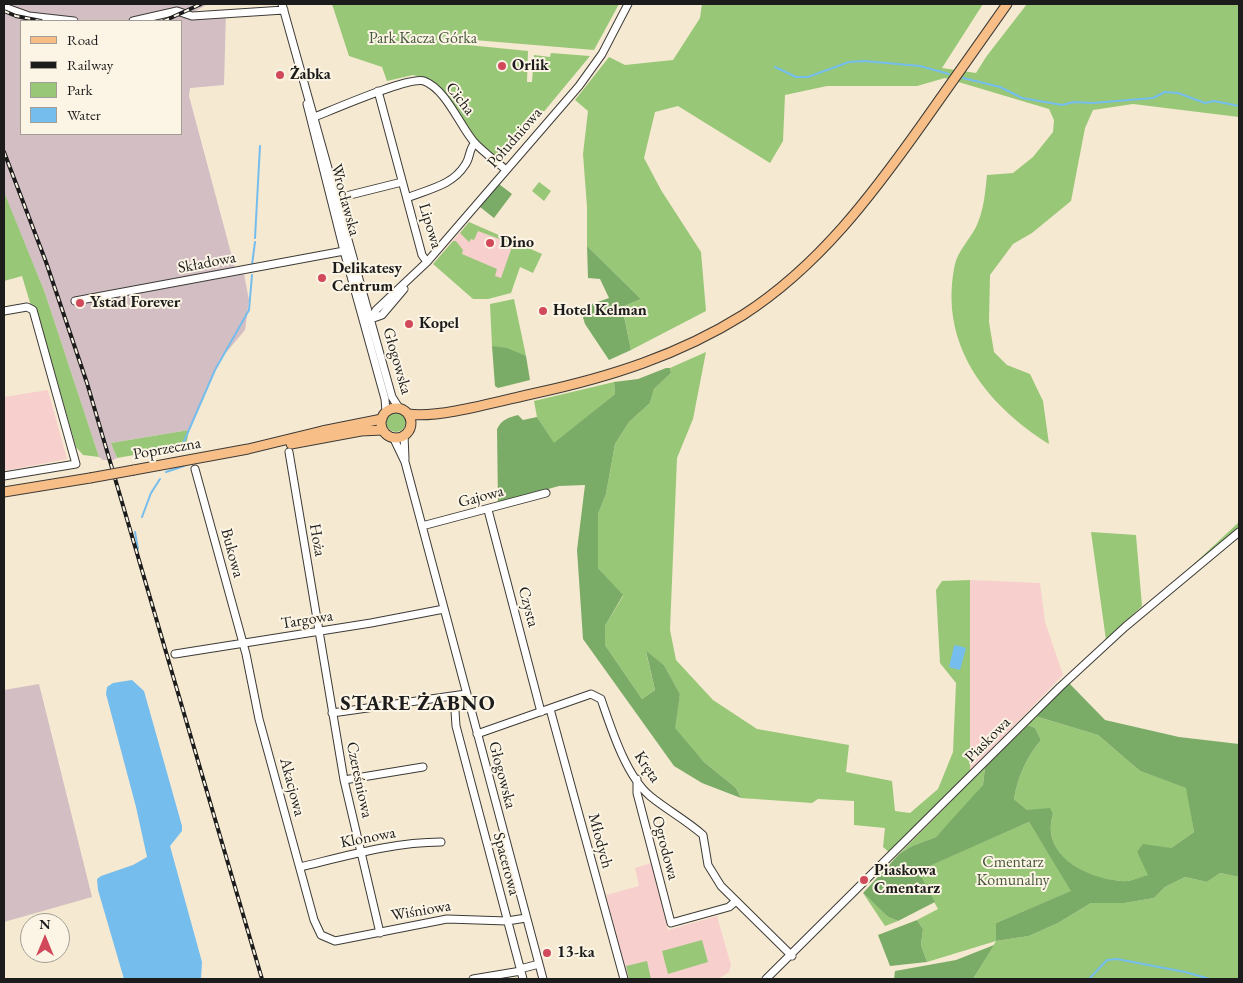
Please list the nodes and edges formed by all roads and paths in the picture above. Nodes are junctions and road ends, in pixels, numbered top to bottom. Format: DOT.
graph roads {
  1 [pos="628,4"];
  2 [pos="1007,4"];
  3 [pos="4,7"];
  4 [pos="283,7"];
  5 [pos="65,20"];
  6 [pos="137,20"];
  7 [pos="378,92"];
  8 [pos="312,118"];
  9 [pos="475,143"];
  10 [pos="506,170"];
  11 [pos="402,182"];
  12 [pos="407,198"];
  13 [pos="334,199"];
  14 [pos="350,242"];
  15 [pos="344,251"];
  16 [pos="427,262"];
  17 [pos="356,263"];
  18 [pos="409,280"];
  19 [pos="75,301"];
  20 [pos="367,304"];
  21 [pos="377,308"];
  22 [pos="4,311"];
  23 [pos="368,320"];
  24 [pos="399,408"];
  25 [pos="440,413"];
  26 [pos="408,414"];
  27 [pos="384,415"];
  28 [pos="410,426"];
  29 [pos="383,430"];
  30 [pos="404,435"];
  31 [pos="393,437"];
  32 [pos="248,450"];
  33 [pos="289,452"];
  34 [pos="405,462"];
  35 [pos="195,470"];
  36 [pos="4,476"];
  37 [pos="4,492"];
  38 [pos="546,493"];
  39 [pos="488,510"];
  40 [pos="422,526"];
  41 [pos="1239,532"];
  42 [pos="444,608"];
  43 [pos="319,632"];
  44 [pos="243,644"];
  45 [pos="174,654"];
  46 [pos="466,694"];
  47 [pos="454,696"];
  48 [pos="550,709"];
  49 [pos="542,712"];
  50 [pos="332,713"];
  51 [pos="477,734"];
  52 [pos="423,767"];
  53 [pos="637,779"];
  54 [pos="344,780"];
  55 [pos="441,842"];
  56 [pos="361,852"];
  57 [pos="300,867"];
  58 [pos="736,901"];
  59 [pos="526,918"];
  60 [pos="507,921"];
  61 [pos="380,932"];
  62 [pos="321,935"];
  63 [pos="792,956"];
  64 [pos="539,964"];
  65 [pos="520,970"];
  66 [pos="473,979"];
  67 [pos="523,979"];
  68 [pos="543,979"];
  69 [pos="624,979"];
  70 [pos="766,979"];
  1 -- 10 [label="street, Południowa"];
  2 -- 25 [label="main road"];
  3 -- 5 [label="street"];
  4 -- 6 [label="street"];
  4 -- 8 [label="street, Wrocławska"];
  7 -- 8 [label="street, Cicha"];
  7 -- 9 [label="street, Cicha"];
  7 -- 11 [label="street"];
  8 -- 13 [label="street, Wrocławska"];
  9 -- 10 [label="street, Cicha"];
  9 -- 12 [label="street, Lipowa"];
  10 -- 16 [label="street, Południowa"];
  11 -- 12 [label="street, Lipowa"];
  11 -- 13 [label="street"];
  12 -- 16 [label="street, Lipowa"];
  13 -- 14 [label="street, Wrocławska"];
  13 -- 15 [label="street, Wrocławska"];
  14 -- 15 [label="street"];
  14 -- 17 [label="street, Wrocławska"];
  15 -- 17 [label="street"];
  15 -- 19 [label="street, Składowa"];
  15 -- 23 [label="street, Wrocławska"];
  16 -- 18 [label="street, Południowa"];
  17 -- 20 [label="street, Wrocławska"];
  18 -- 21 [label="street, Południowa"];
  18 -- 23 [label="street, Południowa"];
  20 -- 21 [label="street"];
  20 -- 23 [label="street, Wrocławska"];
  21 -- 23 [label="street, Południowa"];
  22 -- 36 [label="street"];
  23 -- 24 [label="street, Głogowska"];
  23 -- 27 [label="street, Głogowska"];
  24 -- 26 [label="main road"];
  24 -- 27 [label="main road"];
  25 -- 26 [label="main road"];
  25 -- 28 [label="main road"];
  26 -- 28 [label="main road"];
  27 -- 29 [label="main road"];
  27 -- 32 [label="main road, Poprzeczna"];
  28 -- 30 [label="main road"];
  29 -- 31 [label="main road"];
  29 -- 32 [label="main road, Poprzeczna"];
  30 -- 31 [label="main road"];
  30 -- 34 [label="street, Głogowska"];
  31 -- 34 [label="street, Głogowska"];
  32 -- 37 [label="main road, Poprzeczna, bridge"];
  33 -- 43 [label="street, Hoża"];
  34 -- 40 [label="street, Głogowska"];
  35 -- 44 [label="street, Bukowa"];
  38 -- 39 [label="street, Gajowa"];
  39 -- 40 [label="street, Gajowa"];
  39 -- 49 [label="street, Czysta"];
  40 -- 42 [label="street, Głogowska"];
  41 -- 63 [label="street, Piaskowa"];
  42 -- 43 [label="street, Targowa"];
  42 -- 46 [label="street, Głogowska"];
  43 -- 44 [label="street, Targowa"];
  43 -- 50 [label="street, Czereśniowa"];
  44 -- 45 [label="street, Targowa"];
  44 -- 57 [label="street, Akacjowa"];
  46 -- 47 [label="street"];
  46 -- 51 [label="street, Głogowska"];
  47 -- 50 [label="street"];
  47 -- 60 [label="street, Spacerowa"];
  48 -- 49 [label="street, Kręta"];
  48 -- 53 [label="street, Kręta"];
  48 -- 69 [label="street, Młodych"];
  49 -- 51 [label="street, Kręta"];
  50 -- 54 [label="street, Czereśniowa"];
  51 -- 59 [label="street, Głogowska"];
  52 -- 54 [label="street"];
  53 -- 58 [label="street, Kręta"];
  53 -- 58 [label="street, Ogrodowa"];
  54 -- 56 [label="street, Czereśniowa"];
  55 -- 56 [label="street, Klonowa"];
  56 -- 57 [label="street, Klonowa"];
  56 -- 61 [label="street, Czereśniowa"];
  57 -- 62 [label="street, Akacjowa"];
  58 -- 63 [label="street, Kręta"];
  59 -- 60 [label="street, Wiśniowa"];
  59 -- 64 [label="street, Głogowska"];
  60 -- 61 [label="street, Wiśniowa"];
  60 -- 65 [label="street, Spacerowa"];
  61 -- 62 [label="street, Wiśniowa"];
  63 -- 70 [label="street, Piaskowa"];
  64 -- 65 [label="street"];
  64 -- 68 [label="street, Głogowska"];
  65 -- 66 [label="street"];
  65 -- 67 [label="street, Spacerowa"];
}
